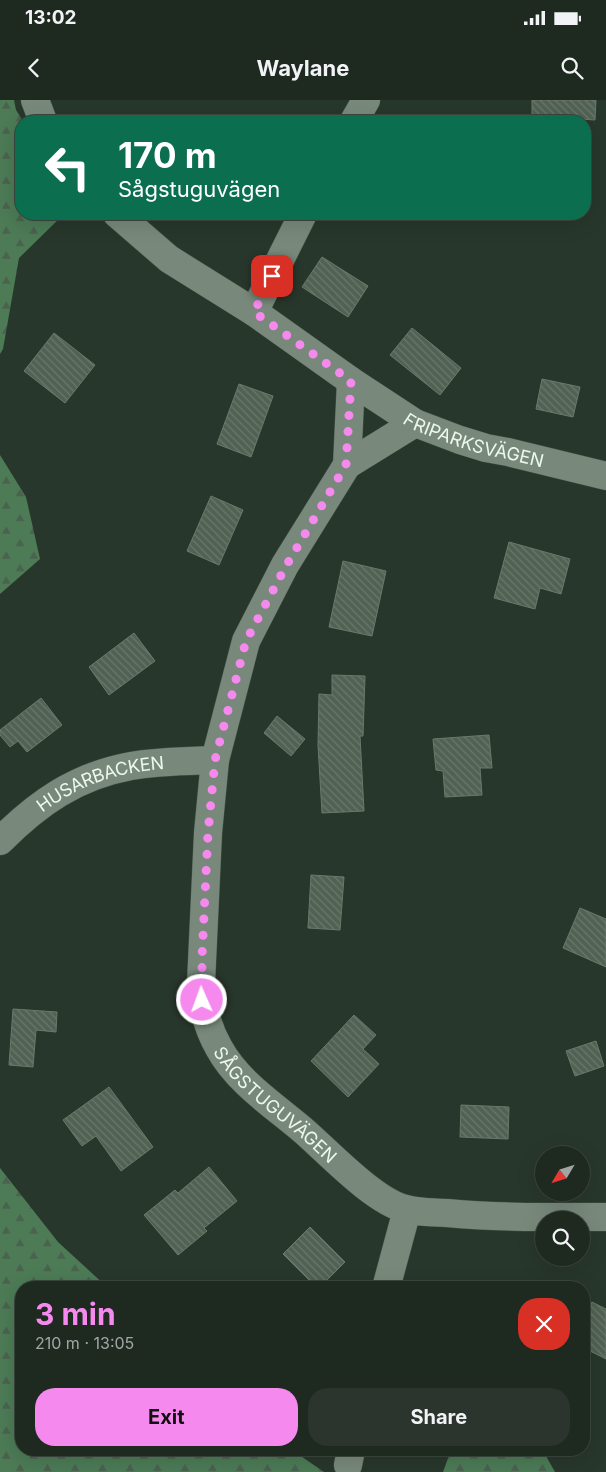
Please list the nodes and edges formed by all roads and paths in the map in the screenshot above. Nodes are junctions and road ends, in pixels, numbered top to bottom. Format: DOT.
graph roads {
  1 [pos="35,100"];
  2 [pos="366,100"];
  3 [pos="41,115"];
  4 [pos="357,115"];
  5 [pos="124,220"];
  6 [pos="300,220"];
  7 [pos="254,312"];
  8 [pos="351,381"];
  9 [pos="415,423"];
  10 [pos="346,465"];
  11 [pos="606,476"];
  12 [pos="215,760"];
  13 [pos="0,841"];
  14 [pos="407,1210"];
  15 [pos="606,1217"];
  16 [pos="388,1281"];
  1 -- 3 [label="street"];
  2 -- 4 [label="street"];
  5 -- 7 [label="street"];
  6 -- 7 [label="street"];
  7 -- 8 [label="street"];
  8 -- 9 [label="street, FRIPARKSVÄGEN"];
  8 -- 10 [label="street, SÅGSTUGUVÄGEN"];
  9 -- 10 [label="street, SÅGSTUGUVÄGEN"];
  9 -- 11 [label="street, FRIPARKSVÄGEN"];
  10 -- 12 [label="street, SÅGSTUGUVÄGEN"];
  12 -- 13 [label="street, HUSARBACKEN"];
  12 -- 14 [label="street, SÅGSTUGUVÄGEN"];
  14 -- 15 [label="street, SÅGSTUGUVÄGEN"];
  14 -- 16 [label="street"];
}
